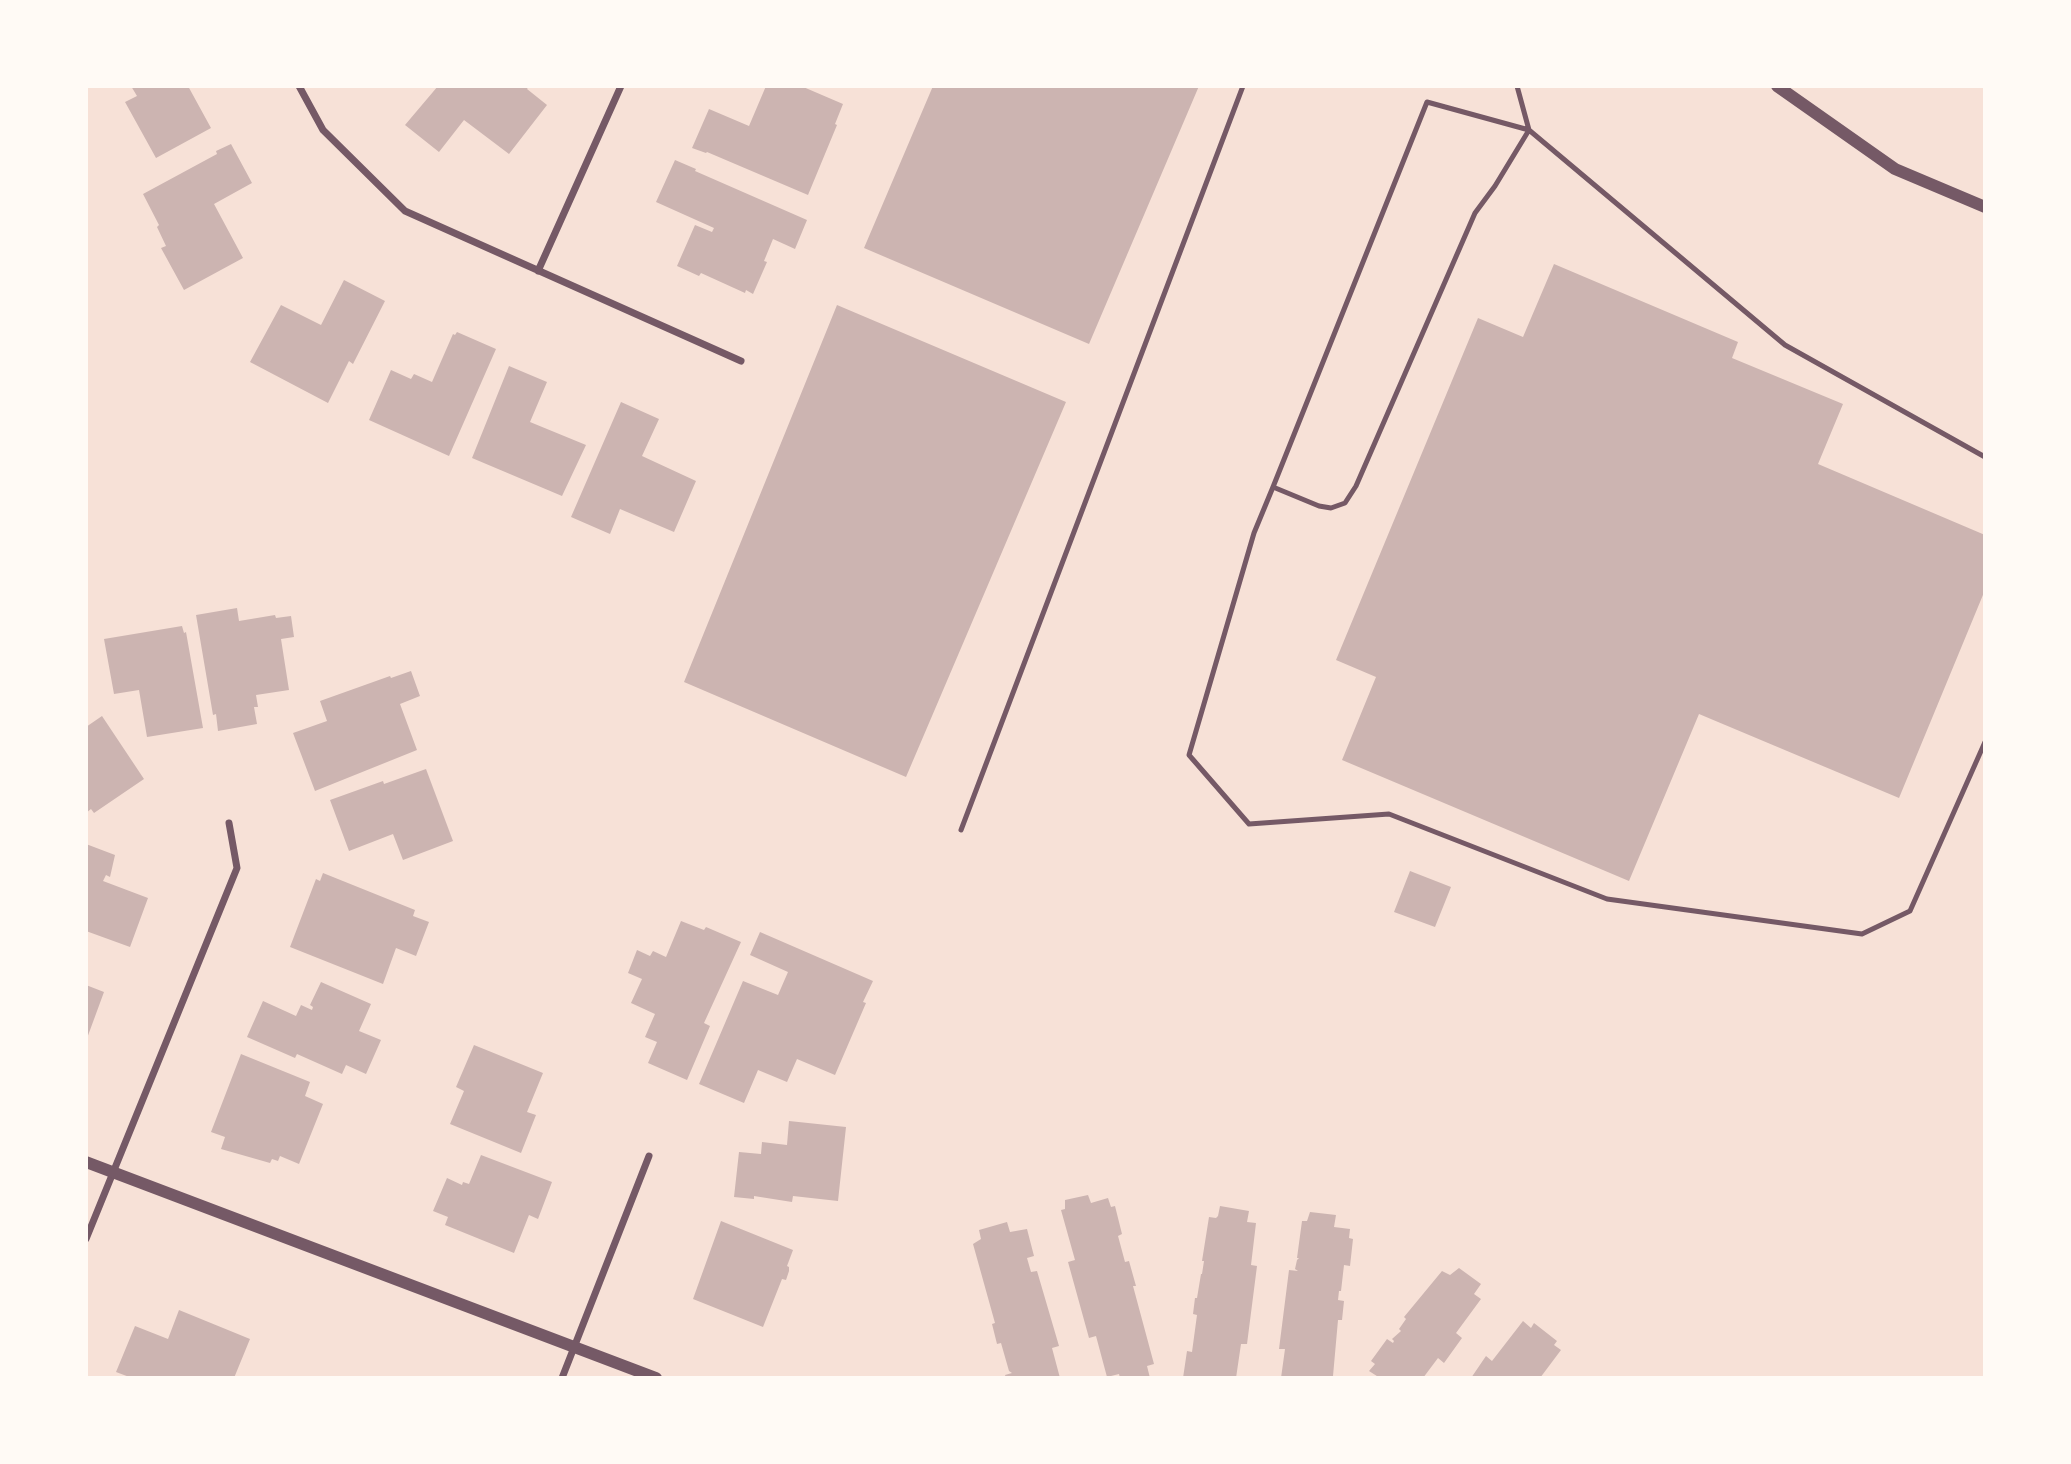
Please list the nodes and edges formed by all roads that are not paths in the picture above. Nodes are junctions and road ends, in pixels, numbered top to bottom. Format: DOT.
graph roads {
  1 [pos="299,86"];
  2 [pos="621,86"];
  3 [pos="1243,86"];
  4 [pos="1517,86"];
  5 [pos="1777,86"];
  6 [pos="1529,130"];
  7 [pos="1985,207"];
  8 [pos="538,271"];
  9 [pos="741,361"];
  10 [pos="1985,457"];
  11 [pos="1273,487"];
  12 [pos="1985,742"];
  13 [pos="229,823"];
  14 [pos="961,830"];
  15 [pos="649,1156"];
  16 [pos="86,1162"];
  17 [pos="114,1172"];
  18 [pos="86,1239"];
  19 [pos="575,1348"];
  20 [pos="562,1378"];
  21 [pos="656,1378"];
  1 -- 8 [label="street"];
  2 -- 8 [label="street"];
  3 -- 14 [label="lane"];
  4 -- 6 [label="lane"];
  5 -- 7 [label="street"];
  6 -- 10 [label="lane"];
  6 -- 11 [label="lane"];
  6 -- 11 [label="lane"];
  8 -- 9 [label="street"];
  11 -- 12 [label="lane"];
  13 -- 17 [label="street"];
  15 -- 19 [label="street"];
  16 -- 17 [label="street"];
  17 -- 18 [label="street"];
  17 -- 19 [label="street"];
  19 -- 20 [label="street"];
  19 -- 21 [label="street"];
}
